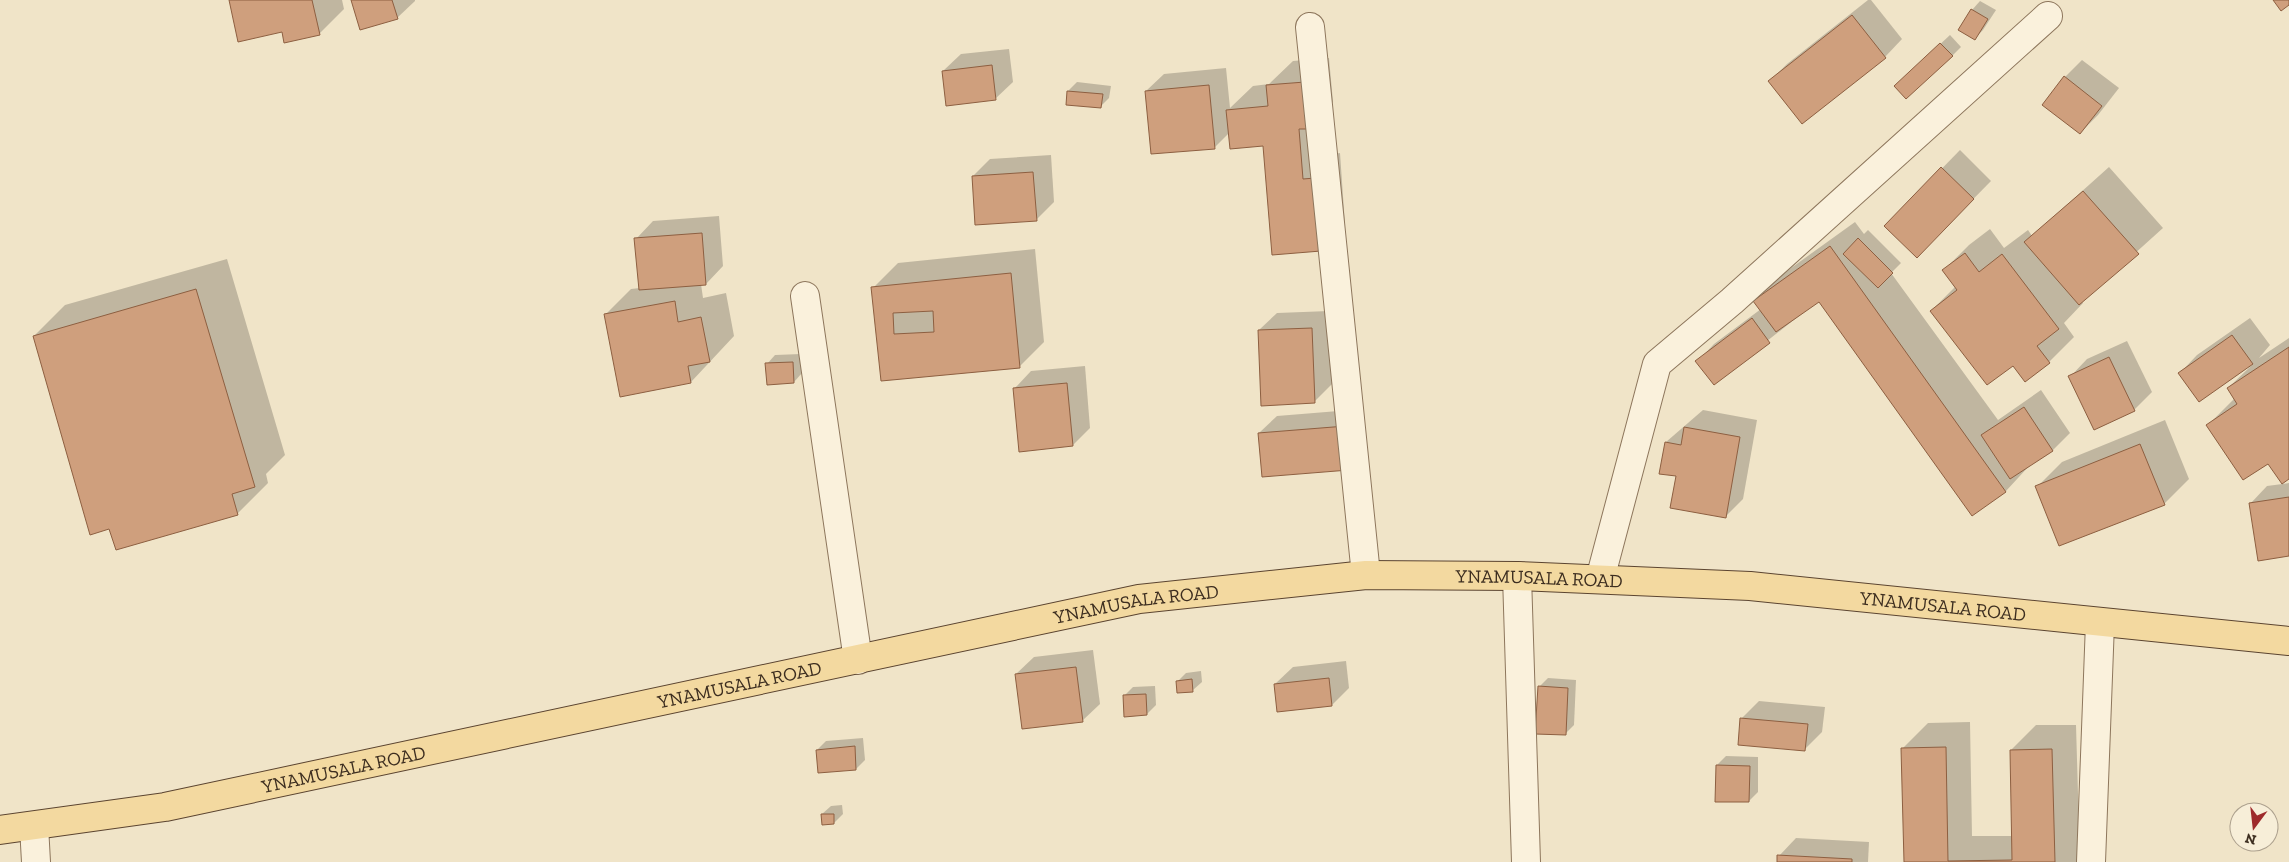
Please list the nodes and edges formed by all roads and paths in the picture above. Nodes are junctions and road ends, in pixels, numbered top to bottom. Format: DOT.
graph roads {
  1 [pos="2048,16"];
  2 [pos="1310,27"];
  3 [pos="805,296"];
  4 [pos="1366,575"];
  5 [pos="1517,576"];
  6 [pos="1600,580"];
  7 [pos="2100,623"];
  8 [pos="2289,641"];
  9 [pos="858,660"];
  10 [pos="34,826"];
  11 [pos="0,830"];
  12 [pos="36,862"];
  13 [pos="1526,862"];
  14 [pos="2091,862"];
  1 -- 6 [label="street"];
  2 -- 4 [label="street"];
  3 -- 9 [label="street"];
  4 -- 5 [label="main road, YNAMUSALA ROAD"];
  4 -- 9 [label="main road, YNAMUSALA ROAD"];
  5 -- 6 [label="main road, YNAMUSALA ROAD"];
  5 -- 13 [label="street"];
  6 -- 7 [label="main road, YNAMUSALA ROAD"];
  7 -- 8 [label="main road, YNAMUSALA ROAD"];
  7 -- 14 [label="street"];
  9 -- 10 [label="main road, YNAMUSALA ROAD"];
  10 -- 11 [label="main road, YNAMUSALA ROAD"];
  10 -- 12 [label="street"];
}
